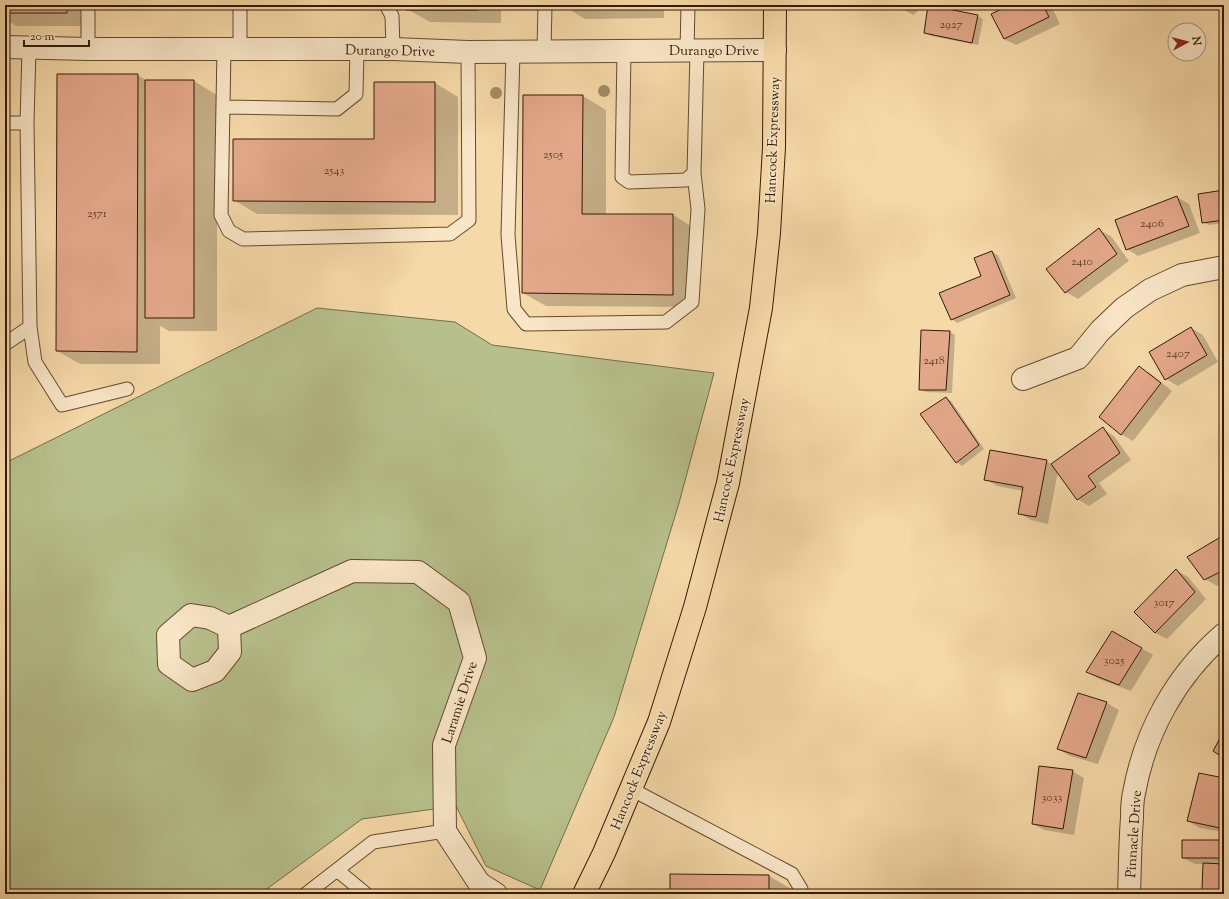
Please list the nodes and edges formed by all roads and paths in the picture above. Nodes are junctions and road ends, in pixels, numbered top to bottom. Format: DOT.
graph roads {
  1 [pos="88,5"];
  2 [pos="240,5"];
  3 [pos="386,5"];
  4 [pos="544,5"];
  5 [pos="688,5"];
  6 [pos="775,5"];
  7 [pos="5,47"];
  8 [pos="29,48"];
  9 [pos="88,49"];
  10 [pos="232,49"];
  11 [pos="357,49"];
  12 [pos="393,49"];
  13 [pos="775,50"];
  14 [pos="624,51"];
  15 [pos="692,51"];
  16 [pos="468,52"];
  17 [pos="512,52"];
  18 [pos="544,52"];
  19 [pos="224,107"];
  20 [pos="5,122"];
  21 [pos="27,123"];
  22 [pos="694,173"];
  23 [pos="1224,267"];
  24 [pos="30,327"];
  25 [pos="5,344"];
  26 [pos="1023,379"];
  27 [pos="127,388"];
  28 [pos="229,627"];
  29 [pos="1224,634"];
  30 [pos="631,789"];
  31 [pos="445,831"];
  32 [pos="337,870"];
  33 [pos="306,894"];
  34 [pos="366,894"];
  35 [pos="496,894"];
  36 [pos="584,894"];
  37 [pos="802,894"];
  38 [pos="1129,894"];
  1 -- 9 [label="lane"];
  2 -- 10 [label="lane"];
  3 -- 12 [label="lane"];
  4 -- 18 [label="lane"];
  5 -- 15 [label="lane"];
  6 -- 13 [label="main road, Hancock Expressway"];
  7 -- 8 [label="street, Durango Drive"];
  8 -- 9 [label="street, Durango Drive"];
  8 -- 21 [label="lane"];
  9 -- 10 [label="street, Durango Drive"];
  10 -- 11 [label="street, Durango Drive"];
  10 -- 19 [label="lane"];
  11 -- 12 [label="street, Durango Drive"];
  11 -- 19 [label="lane"];
  12 -- 16 [label="street, Durango Drive"];
  13 -- 15 [label="street, Durango Drive"];
  13 -- 30 [label="main road, Hancock Expressway"];
  14 -- 15 [label="street, Durango Drive"];
  14 -- 18 [label="street, Durango Drive"];
  14 -- 22 [label="lane"];
  15 -- 22 [label="lane"];
  16 -- 17 [label="street, Durango Drive"];
  16 -- 19 [label="lane"];
  17 -- 18 [label="street, Durango Drive"];
  17 -- 22 [label="lane"];
  20 -- 21 [label="lane"];
  21 -- 24 [label="lane"];
  23 -- 26 [label="street"];
  24 -- 25 [label="lane"];
  24 -- 27 [label="lane"];
  28 -- 31 [label="street, Laramie Drive"];
  29 -- 38 [label="street, Pinnacle Drive"];
  30 -- 36 [label="main road, Hancock Expressway"];
  30 -- 37 [label="lane"];
  31 -- 32 [label="lane"];
  31 -- 35 [label="street"];
  32 -- 33 [label="lane"];
  32 -- 34 [label="lane"];
}
